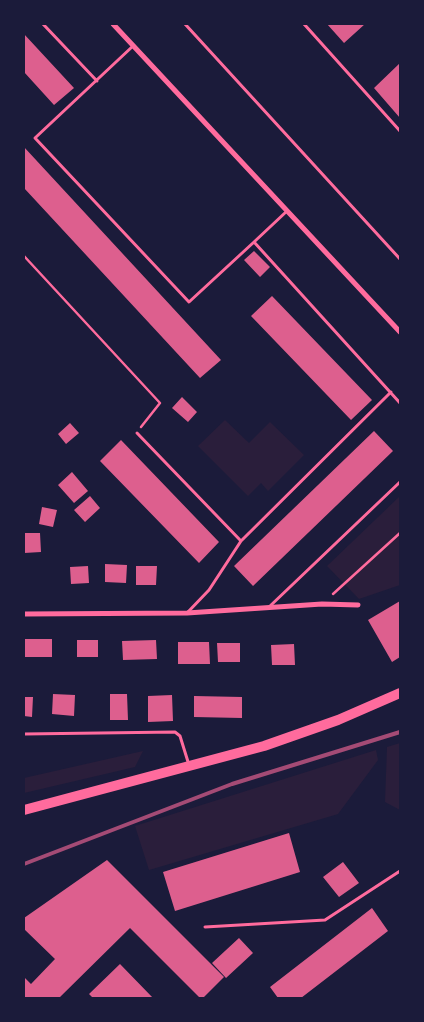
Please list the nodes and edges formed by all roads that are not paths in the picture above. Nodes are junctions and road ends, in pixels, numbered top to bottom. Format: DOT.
graph roads {
  1 [pos="44,24"];
  2 [pos="113,24"];
  3 [pos="185,24"];
  4 [pos="304,24"];
  5 [pos="133,46"];
  6 [pos="97,81"];
  7 [pos="400,131"];
  8 [pos="287,211"];
  9 [pos="254,242"];
  10 [pos="400,259"];
  11 [pos="400,332"];
  12 [pos="391,392"];
  13 [pos="400,403"];
  14 [pos="136,432"];
  15 [pos="400,482"];
  16 [pos="241,541"];
  17 [pos="358,605"];
  18 [pos="269,607"];
  19 [pos="187,613"];
  20 [pos="24,614"];
  21 [pos="400,694"];
  22 [pos="24,734"];
  23 [pos="189,766"];
  24 [pos="24,810"];
  25 [pos="400,872"];
  26 [pos="205,927"];
  1 -- 6 [label="lane"];
  2 -- 5 [label="street"];
  3 -- 10 [label="lane"];
  4 -- 7 [label="lane"];
  5 -- 6 [label="lane"];
  5 -- 8 [label="street"];
  6 -- 9 [label="lane"];
  8 -- 9 [label="lane"];
  8 -- 11 [label="street"];
  9 -- 12 [label="lane"];
  12 -- 13 [label="lane"];
  12 -- 16 [label="lane"];
  14 -- 16 [label="lane"];
  15 -- 18 [label="lane"];
  16 -- 19 [label="lane"];
  17 -- 18 [label="street"];
  18 -- 19 [label="street"];
  19 -- 20 [label="street"];
  21 -- 23 [label="main road"];
  22 -- 23 [label="lane"];
  23 -- 24 [label="main road"];
  25 -- 26 [label="lane"];
}
